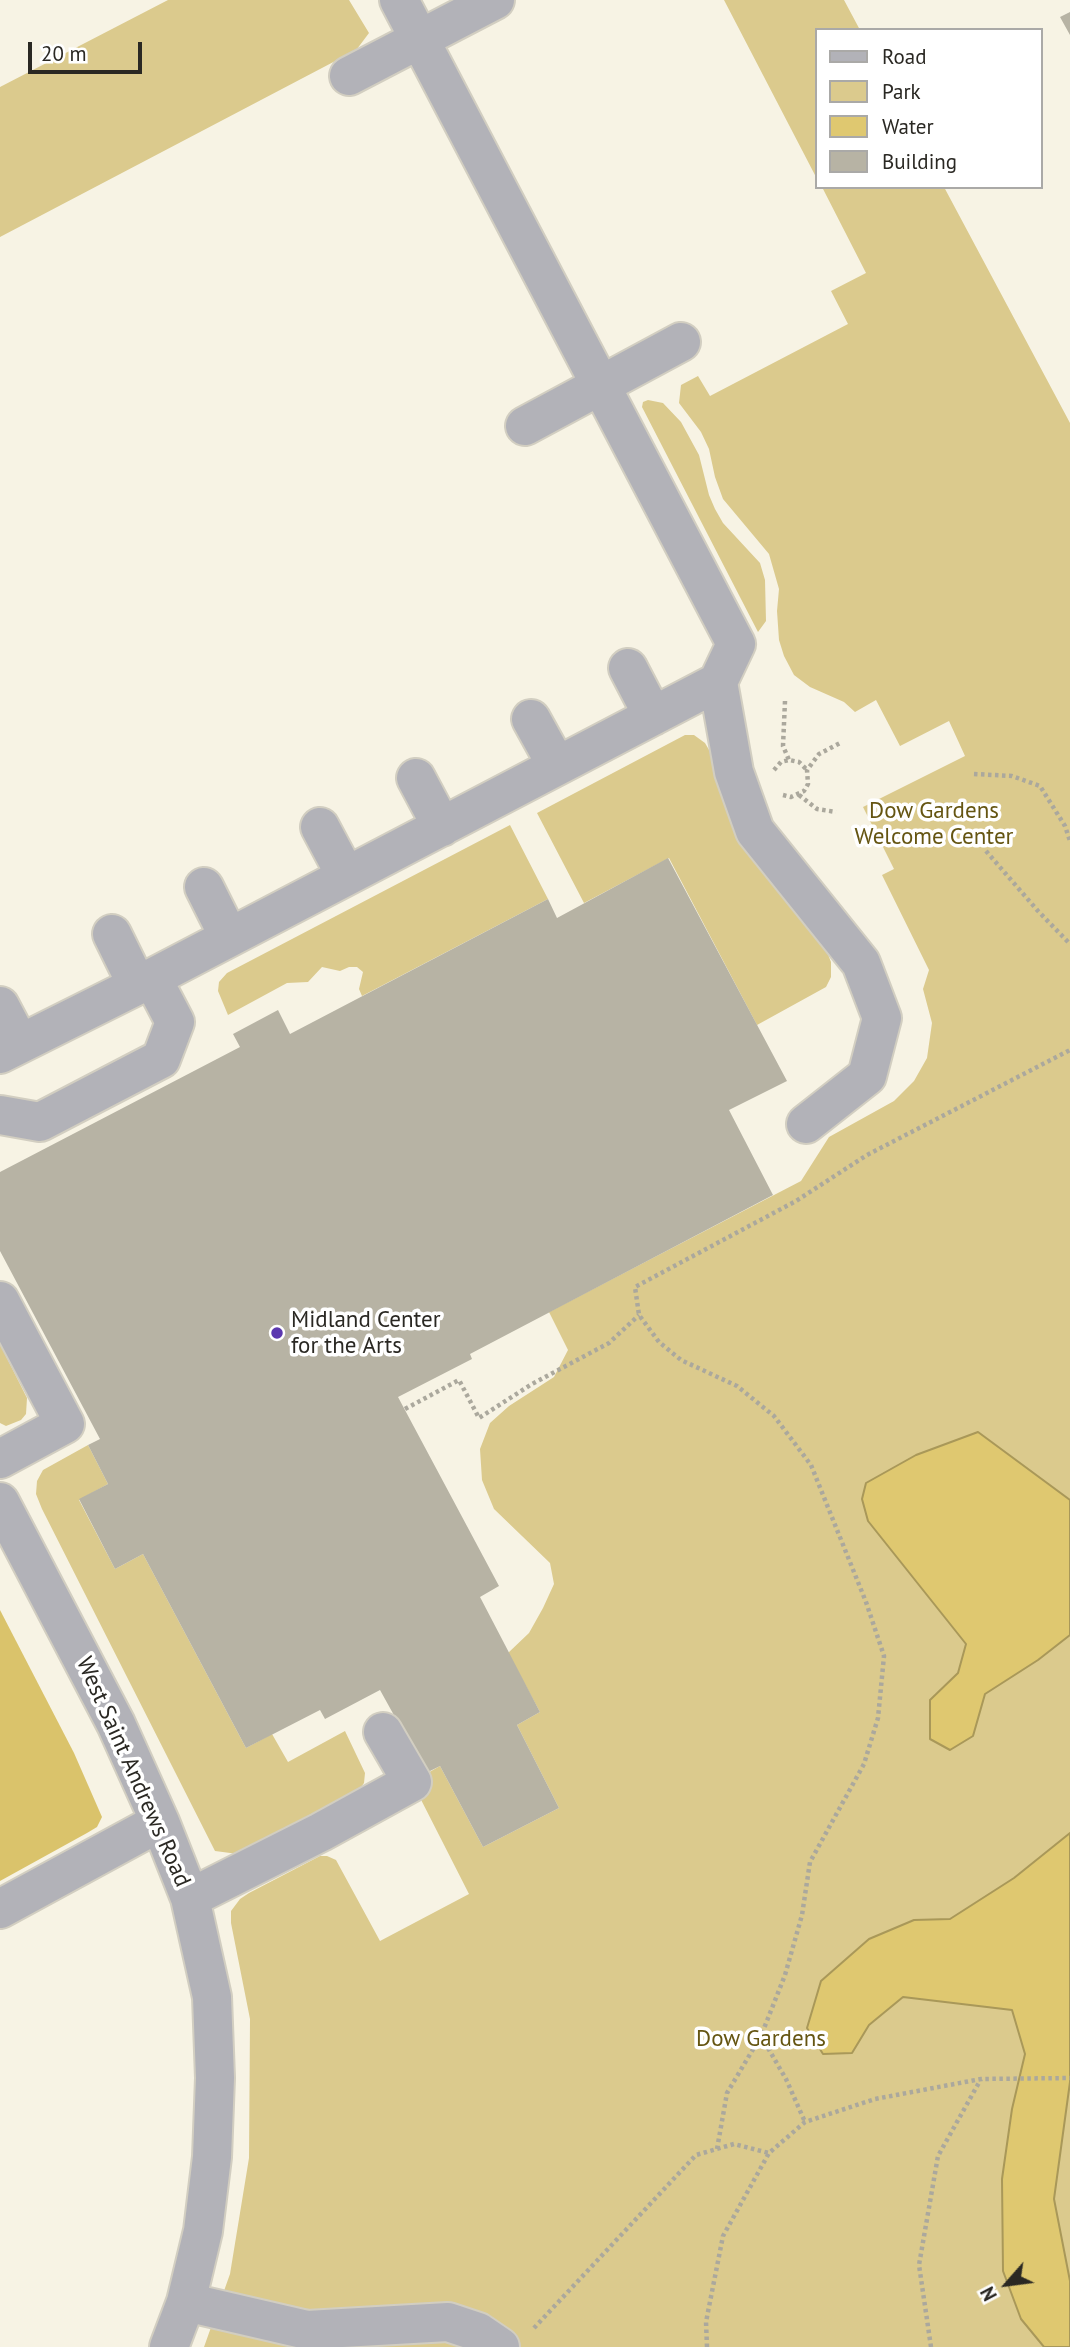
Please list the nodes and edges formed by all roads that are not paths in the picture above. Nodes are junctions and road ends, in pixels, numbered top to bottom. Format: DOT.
graph roads {
  1 [pos="399,0"];
  2 [pos="495,0"];
  3 [pos="419,38"];
  4 [pos="349,76"];
  5 [pos="681,342"];
  6 [pos="600,385"];
  7 [pos="525,426"];
  8 [pos="628,668"];
  9 [pos="718,682"];
  10 [pos="653,716"];
  11 [pos="531,719"];
  12 [pos="557,766"];
  13 [pos="416,778"];
  14 [pos="320,827"];
  15 [pos="442,827"];
  16 [pos="346,876"];
  17 [pos="204,887"];
  18 [pos="113,934"];
  19 [pos="229,937"];
  20 [pos="145,981"];
  21 [pos="0,1006"];
  22 [pos="10,1049"];
  23 [pos="0,1115"];
  24 [pos="806,1124"];
  25 [pos="0,1301"];
  26 [pos="0,1459"];
  27 [pos="0,1502"];
  28 [pos="383,1732"];
  29 [pos="160,1822"];
  30 [pos="190,1898"];
  31 [pos="0,1909"];
  32 [pos="186,2302"];
  33 [pos="513,2342"];
  34 [pos="169,2347"];
  1 -- 3 [label="street"];
  2 -- 3 [label="street"];
  3 -- 4 [label="street"];
  3 -- 6 [label="street"];
  5 -- 6 [label="street"];
  6 -- 7 [label="street"];
  6 -- 9 [label="street"];
  8 -- 10 [label="street"];
  9 -- 10 [label="street"];
  9 -- 24 [label="street"];
  10 -- 12 [label="street"];
  11 -- 12 [label="street"];
  12 -- 15 [label="street"];
  13 -- 15 [label="street"];
  14 -- 16 [label="street"];
  15 -- 16 [label="street"];
  16 -- 19 [label="street"];
  17 -- 19 [label="street"];
  18 -- 20 [label="street"];
  19 -- 20 [label="street"];
  20 -- 22 [label="street"];
  20 -- 23 [label="street"];
  21 -- 22 [label="street"];
  25 -- 26 [label="street"];
  27 -- 29 [label="street, West Saint Andrews Road"];
  28 -- 30 [label="street"];
  29 -- 30 [label="street, West Saint Andrews Road"];
  29 -- 31 [label="street"];
  30 -- 32 [label="street, West Saint Andrews Road"];
  32 -- 33 [label="street"];
  32 -- 34 [label="street, West Saint Andrews Road"];
}
